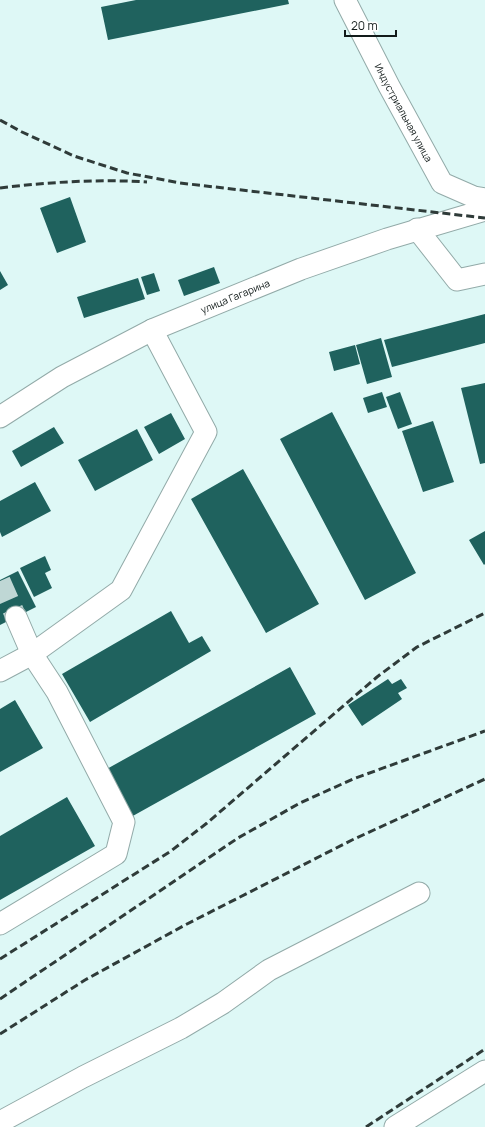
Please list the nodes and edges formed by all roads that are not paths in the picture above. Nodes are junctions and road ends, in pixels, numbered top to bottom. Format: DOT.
graph roads {
  1 [pos="345,0"];
  2 [pos="485,199"];
  3 [pos="485,210"];
  4 [pos="417,229"];
  5 [pos="485,274"];
  6 [pos="152,330"];
  7 [pos="0,417"];
  8 [pos="16,617"];
  9 [pos="32,654"];
  10 [pos="0,671"];
  11 [pos="419,893"];
  12 [pos="0,924"];
  13 [pos="485,1071"];
  14 [pos="0,1122"];
  15 [pos="395,1127"];
  1 -- 2 [label="street, Индустриальная улица"];
  3 -- 4 [label="street, улица Гагарина"];
  4 -- 5 [label="street"];
  4 -- 6 [label="street, улица Гагарина"];
  6 -- 7 [label="street, улица Гагарина"];
  6 -- 9 [label="street"];
  8 -- 9 [label="street"];
  9 -- 10 [label="street"];
  9 -- 12 [label="street"];
  11 -- 14 [label="street"];
  13 -- 15 [label="street"];
}
